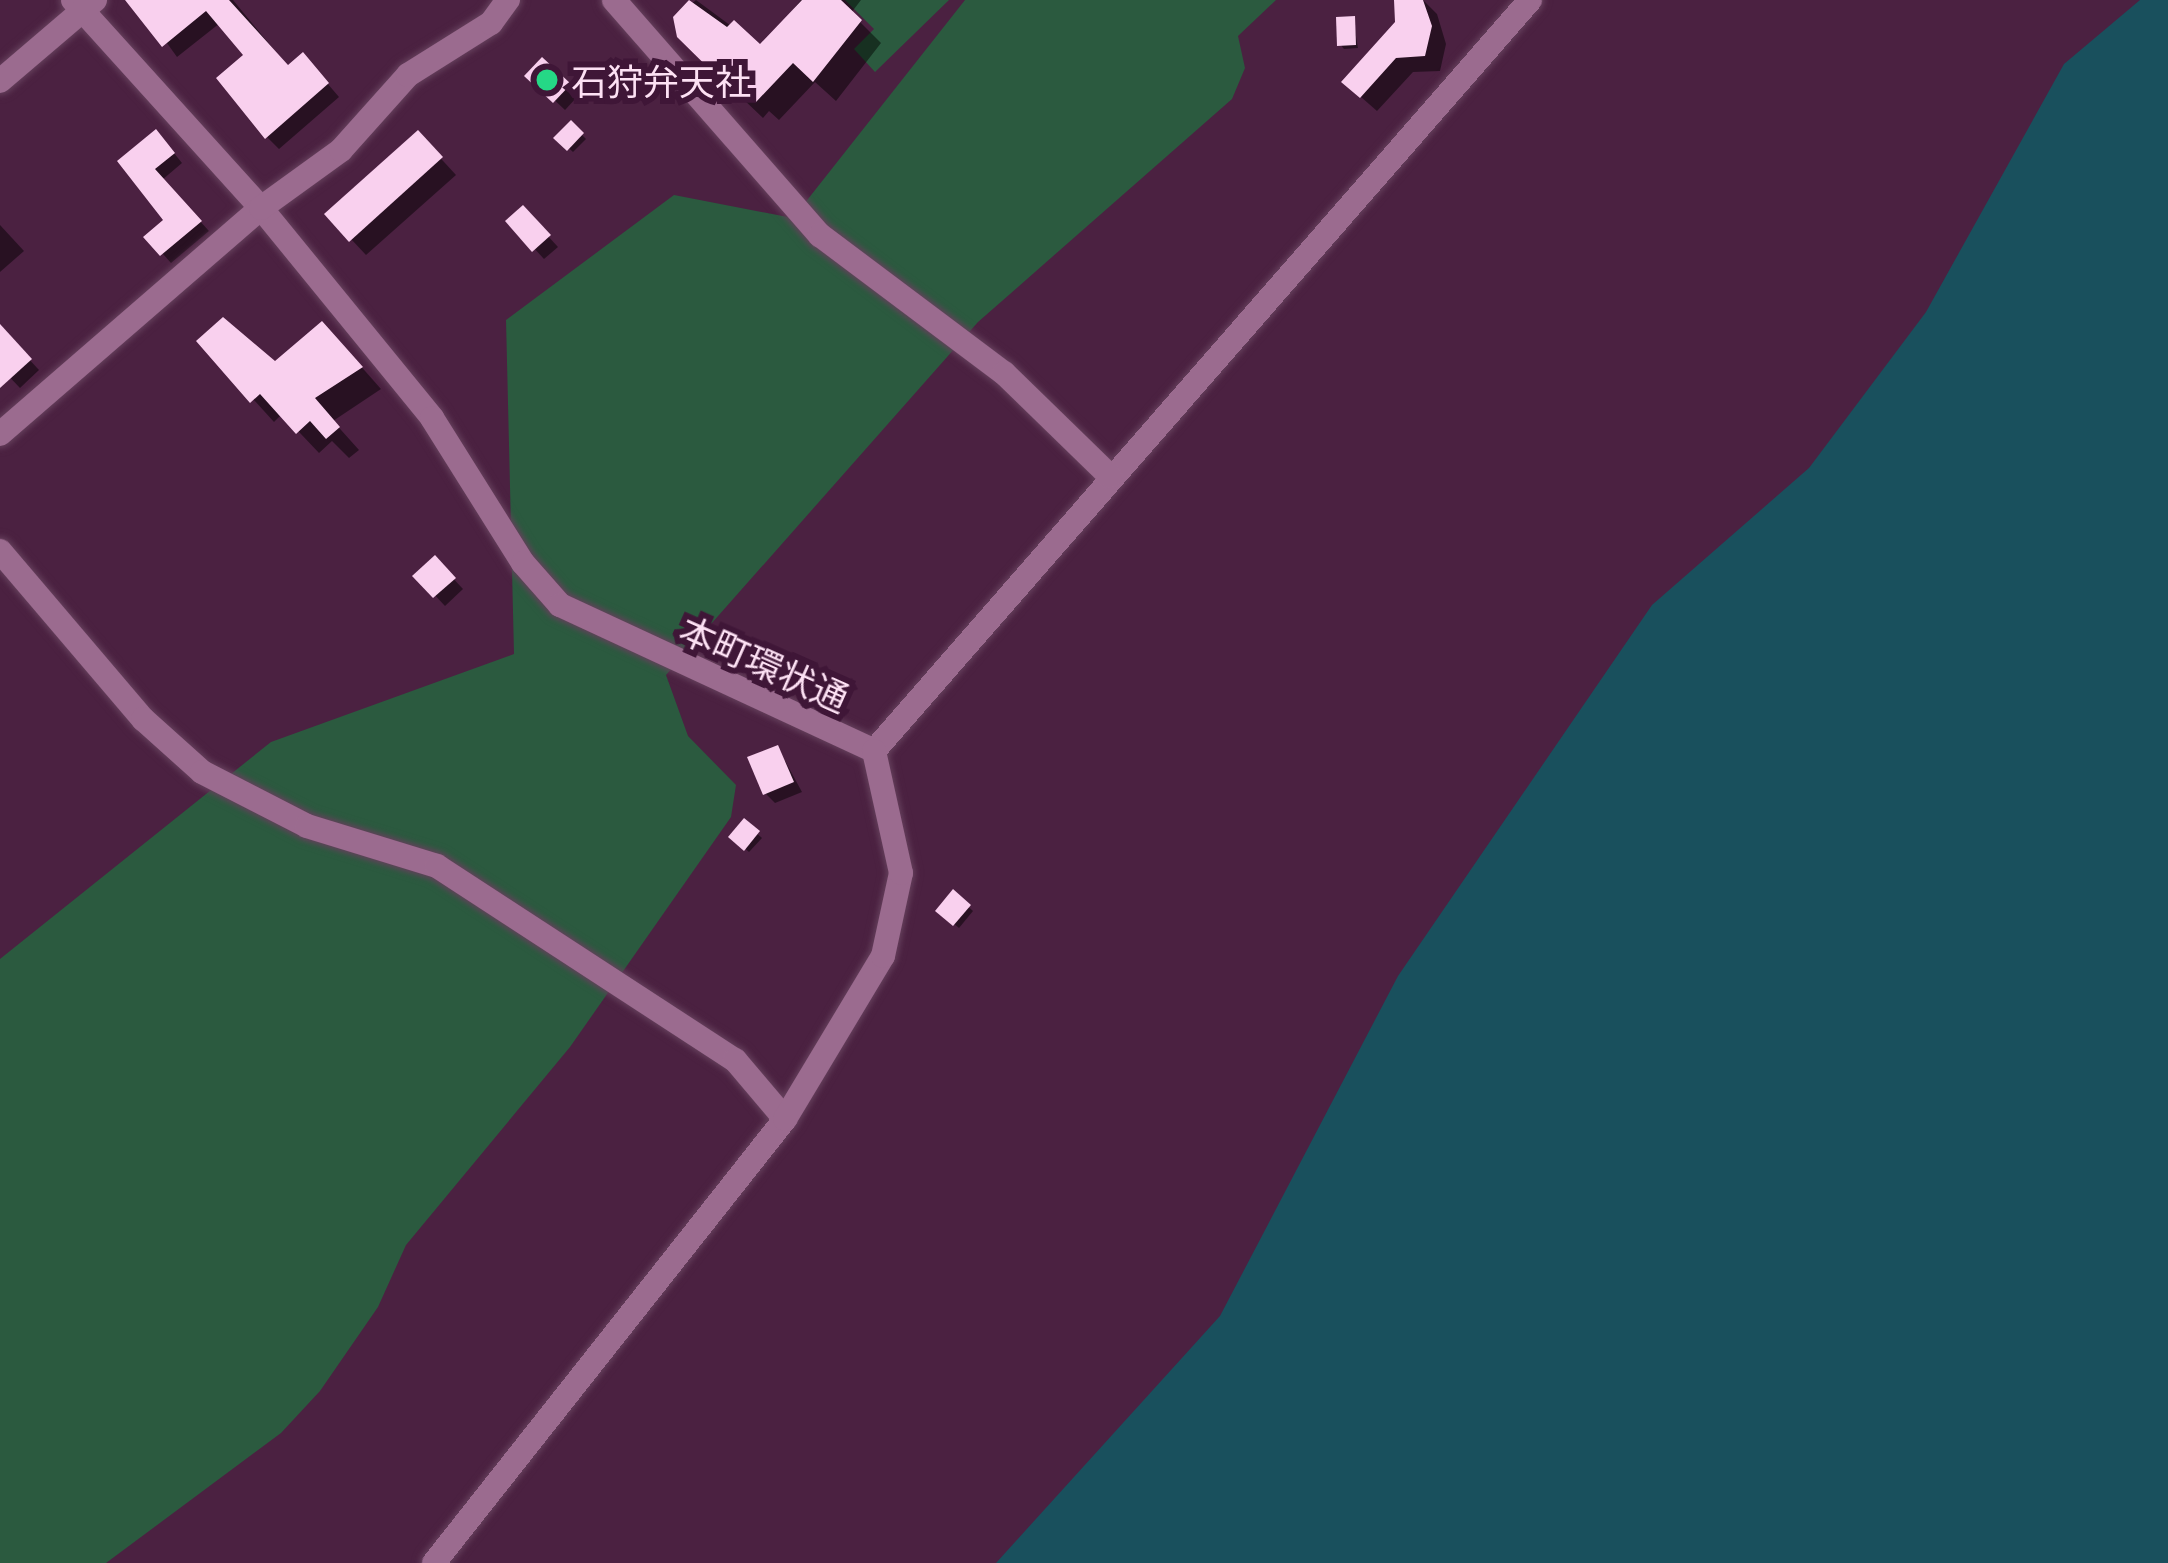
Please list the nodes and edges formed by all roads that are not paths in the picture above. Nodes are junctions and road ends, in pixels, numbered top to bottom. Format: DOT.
graph roads {
  1 [pos="508,0"];
  2 [pos="614,0"];
  3 [pos="1530,0"];
  4 [pos="84,4"];
  5 [pos="0,81"];
  6 [pos="261,208"];
  7 [pos="0,434"];
  8 [pos="1110,476"];
  9 [pos="0,551"];
  10 [pos="874,751"];
  11 [pos="785,1119"];
  12 [pos="434,1563"];
  1 -- 6 [label="street"];
  2 -- 8 [label="street"];
  3 -- 8 [label="street, 本町環状通"];
  4 -- 5 [label="street"];
  4 -- 6 [label="street, 本町環状通"];
  6 -- 7 [label="street"];
  6 -- 10 [label="street, 本町環状通"];
  8 -- 10 [label="street, 本町環状通"];
  9 -- 11 [label="street"];
  10 -- 11 [label="street"];
  11 -- 12 [label="street"];
}
